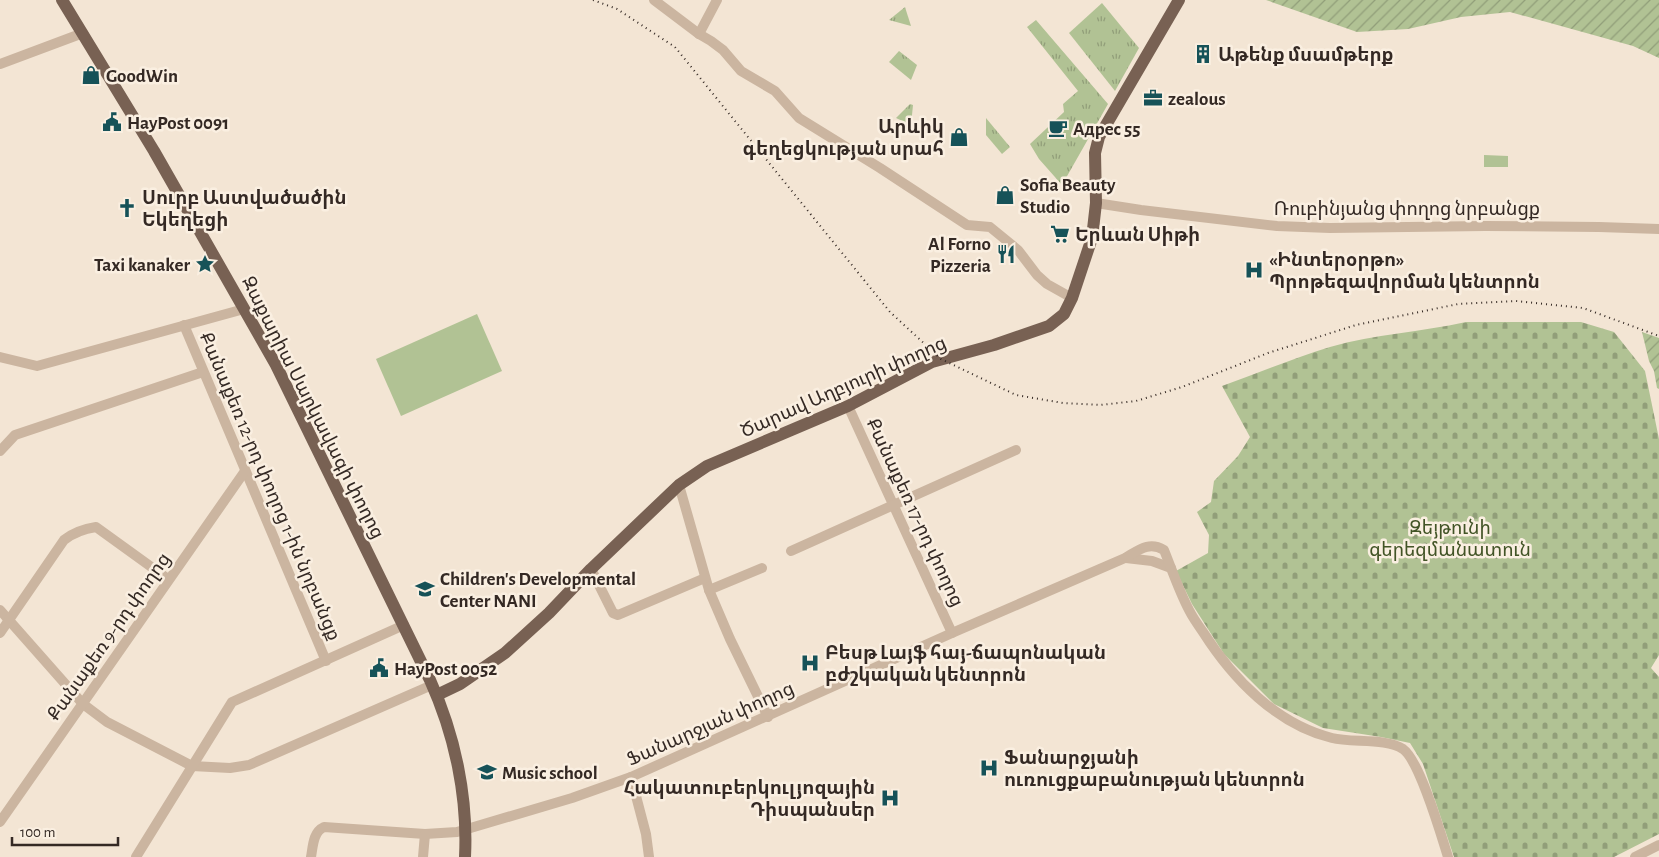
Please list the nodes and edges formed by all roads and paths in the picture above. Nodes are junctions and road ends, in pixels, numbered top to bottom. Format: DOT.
graph roads {
  1 [pos="62,0"];
  2 [pos="654,0"];
  3 [pos="717,0"];
  4 [pos="1180,0"];
  5 [pos="83,33"];
  6 [pos="699,34"];
  7 [pos="0,64"];
  8 [pos="1096,203"];
  9 [pos="1659,229"];
  10 [pos="1072,298"];
  11 [pos="244,309"];
  12 [pos="184,325"];
  13 [pos="0,356"];
  14 [pos="203,372"];
  15 [pos="848,406"];
  16 [pos="1016,450"];
  17 [pos="0,451"];
  18 [pos="245,471"];
  19 [pos="679,485"];
  20 [pos="894,505"];
  21 [pos="791,551"];
  22 [pos="1125,558"];
  23 [pos="762,568"];
  24 [pos="1171,568"];
  25 [pos="590,569"];
  26 [pos="705,578"];
  27 [pos="168,579"];
  28 [pos="709,590"];
  29 [pos="0,610"];
  30 [pos="10,620"];
  31 [pos="404,624"];
  32 [pos="0,633"];
  33 [pos="952,633"];
  34 [pos="326,661"];
  35 [pos="435,690"];
  36 [pos="83,704"];
  37 [pos="768,717"];
  38 [pos="192,766"];
  39 [pos="631,777"];
  40 [pos="0,822"];
  41 [pos="466,830"];
  42 [pos="425,834"];
  43 [pos="1659,845"];
  44 [pos="136,857"];
  45 [pos="311,857"];
  46 [pos="423,857"];
  47 [pos="465,857"];
  48 [pos="649,857"];
  49 [pos="1448,857"];
  50 [pos="1635,857"];
  1 -- 5 [label="main road, Զաքարիա Սարկավագի փողոց"];
  2 -- 6 [label="street"];
  3 -- 6 [label="street"];
  4 -- 8 [label="main road, Ծարավ Աղբյուրի փողոց"];
  5 -- 7 [label="street"];
  5 -- 11 [label="main road, Զաքարիա Սարկավագի փողոց"];
  6 -- 10 [label="street"];
  8 -- 9 [label="street, Ռուբինյանց փողոց նրբանցք"];
  8 -- 10 [label="main road, Ծարավ Աղբյուրի փողոց"];
  10 -- 15 [label="main road, Ծարավ Աղբյուրի փողոց"];
  11 -- 12 [label="street"];
  11 -- 31 [label="main road, Զաքարիա Սարկավագի փողոց"];
  12 -- 13 [label="street"];
  12 -- 14 [label="street, Քանաքեռ 12-րդ փողոց 1-ին նրբանցք"];
  14 -- 17 [label="street"];
  14 -- 18 [label="street, Քանաքեռ 12-րդ փողոց 1-ին նրբանցք"];
  15 -- 19 [label="main road, Ծարավ Աղբյուրի փողոց"];
  15 -- 20 [label="street, Քանաքեռ 17-րդ փողոց"];
  16 -- 20 [label="street"];
  18 -- 27 [label="street, Քանաքեռ 9-րդ փողոց"];
  18 -- 34 [label="street, Քանաքեռ 12-րդ փողոց 1-ին նրբանցք"];
  19 -- 25 [label="main road, Ծարավ Աղբյուրի փողոց"];
  19 -- 26 [label="street"];
  20 -- 21 [label="street"];
  20 -- 33 [label="street, Քանաքեռ 17-րդ փողոց"];
  22 -- 24 [label="street, Ֆանարջյան փողոց"];
  22 -- 24 [label="street, Ֆանարջյան փողոց"];
  22 -- 33 [label="street, Ֆանարջյան փողոց"];
  23 -- 28 [label="street"];
  24 -- 49 [label="street, Ֆանարջյան փողոց"];
  25 -- 26 [label="street"];
  25 -- 35 [label="main road, Ծարավ Աղբյուրի փողոց"];
  26 -- 28 [label="street"];
  27 -- 30 [label="street"];
  27 -- 36 [label="street, Քանաքեռ 9-րդ փողոց"];
  28 -- 37 [label="street"];
  29 -- 30 [label="street"];
  30 -- 32 [label="street"];
  30 -- 36 [label="street"];
  31 -- 34 [label="street"];
  31 -- 35 [label="main road, Զաքարիա Սարկավագի փողոց"];
  33 -- 37 [label="street, Ֆանարջյան փողոց"];
  34 -- 38 [label="street"];
  35 -- 38 [label="street, Ծարավ Աղբյուրի փողոց"];
  35 -- 41 [label="main road, Զաքարիա Սարկավագի փողոց"];
  36 -- 38 [label="street"];
  36 -- 40 [label="street, Քանաքեռ 9-րդ փողոց"];
  37 -- 39 [label="street, Ֆանարջյան փողոց"];
  38 -- 44 [label="street"];
  39 -- 41 [label="street, Ֆանարջյան փողոց"];
  39 -- 48 [label="street"];
  41 -- 42 [label="street, Ֆանարջյան փողոց"];
  41 -- 47 [label="main road, Զաքարիա Սարկավագի փողոց"];
  42 -- 45 [label="street, Ֆանարջյան փողոց"];
  42 -- 46 [label="street"];
  43 -- 50 [label="street"];
}
